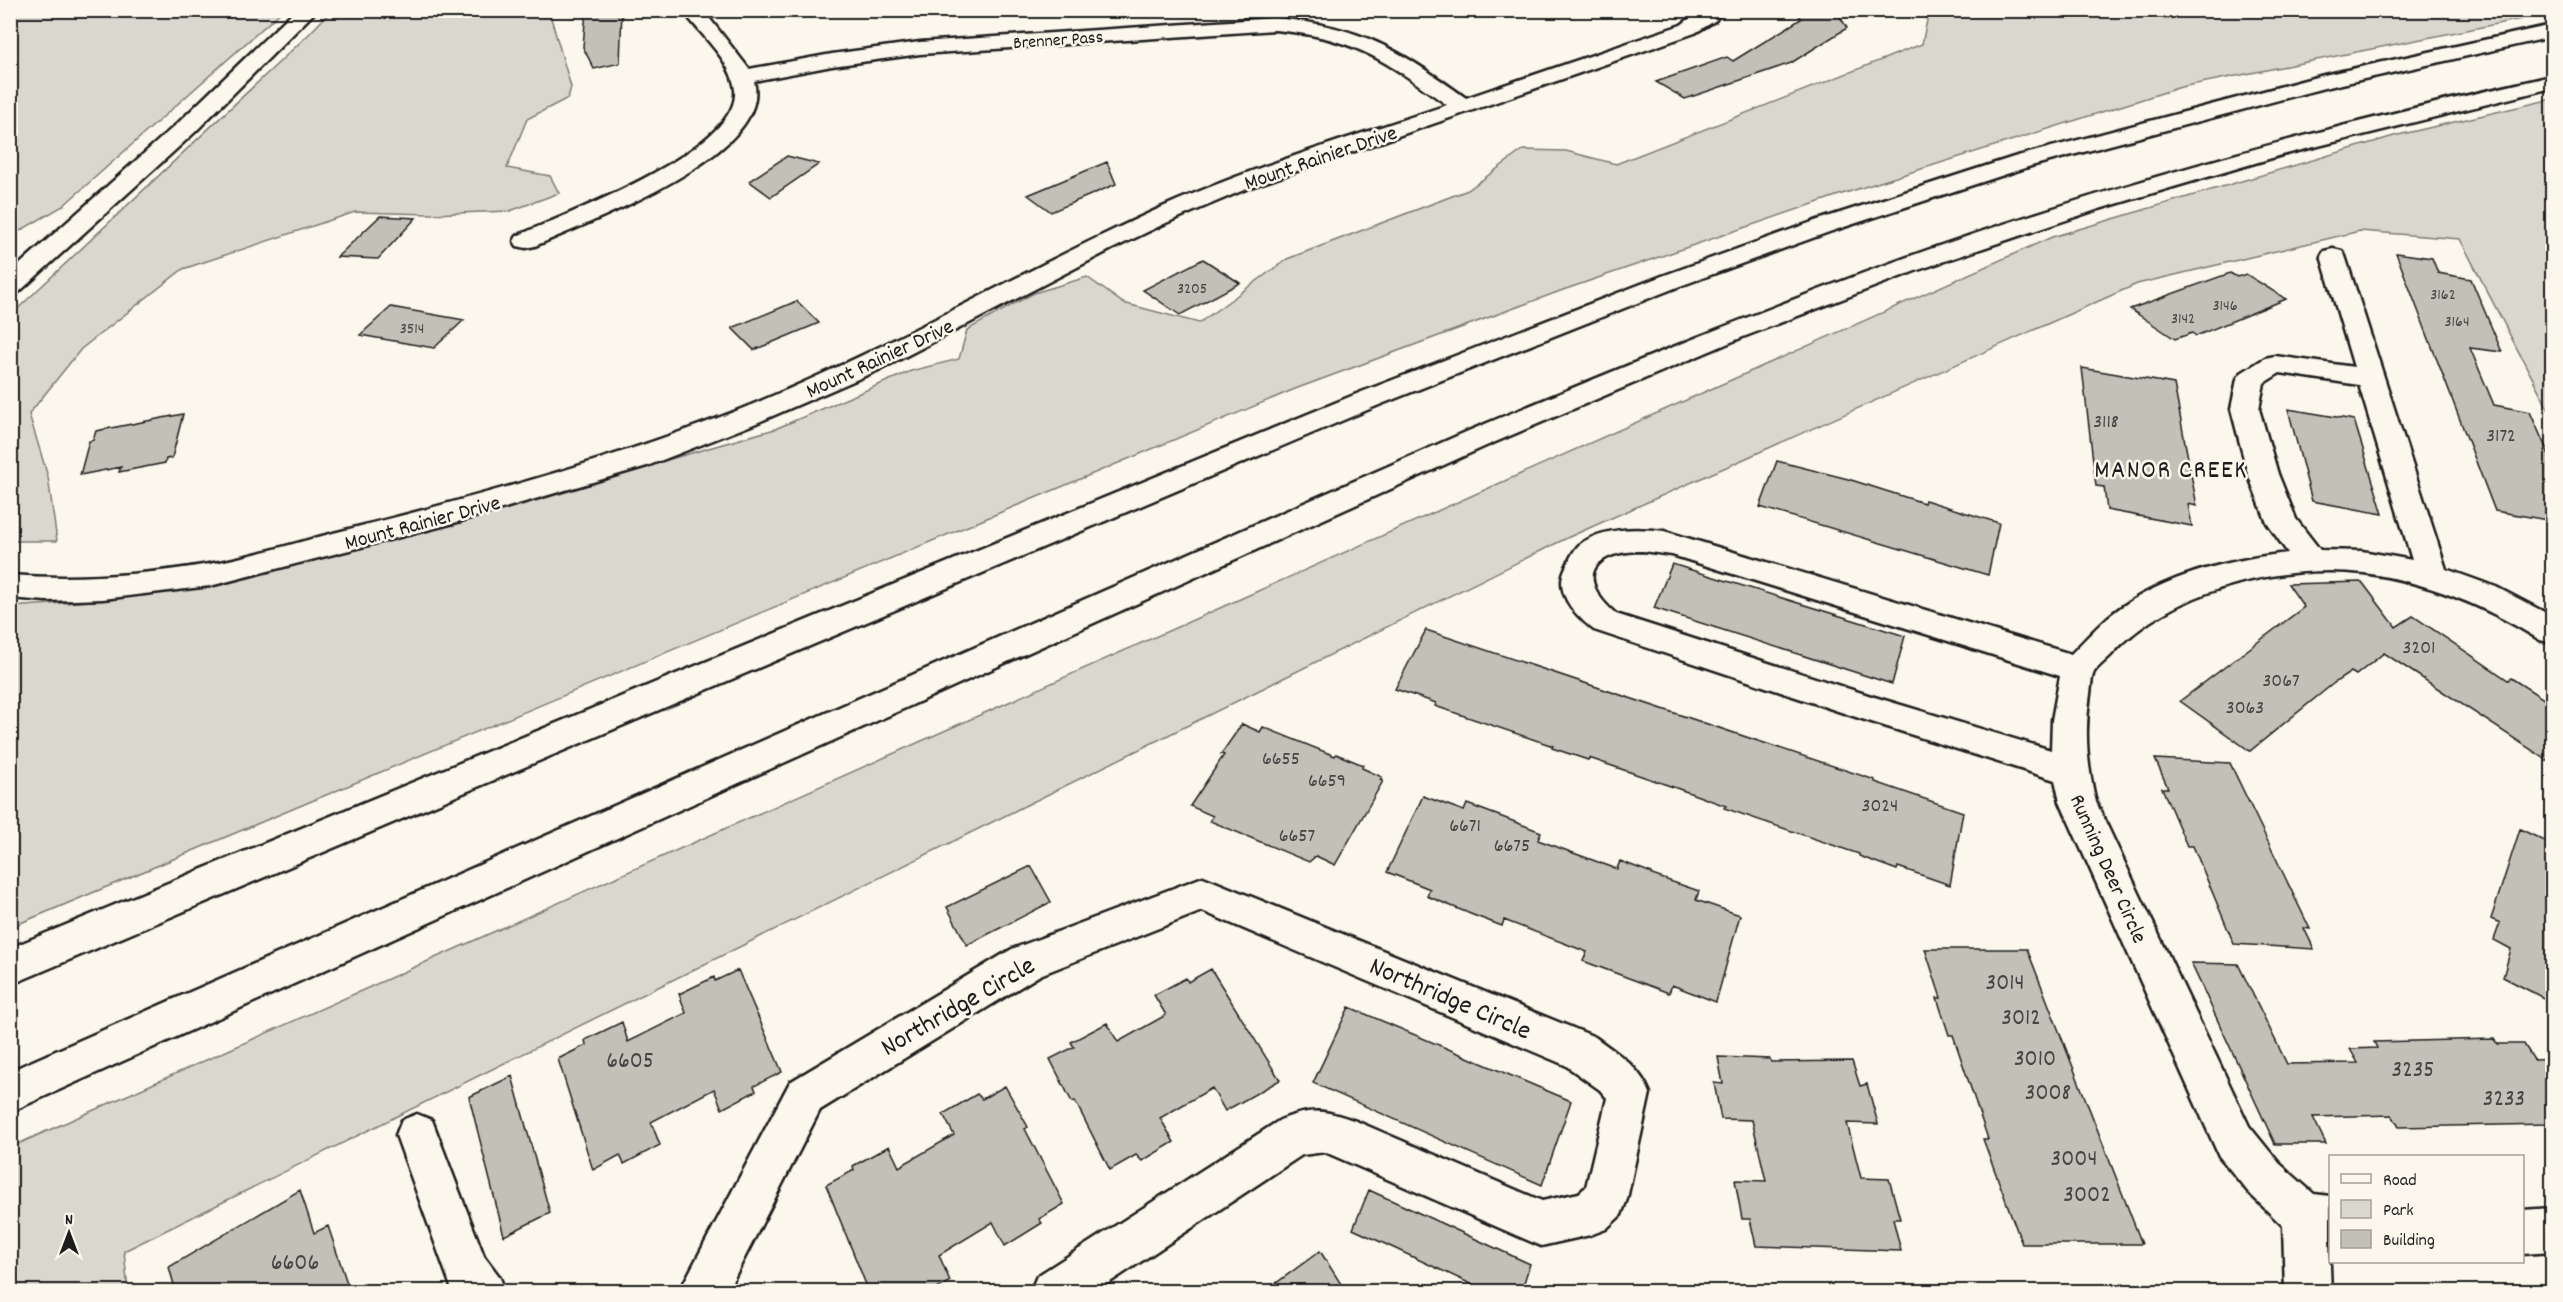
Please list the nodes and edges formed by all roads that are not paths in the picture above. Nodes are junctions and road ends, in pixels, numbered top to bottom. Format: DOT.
graph roads {
  1 [pos="307,10"];
  2 [pos="693,10"];
  3 [pos="1711,10"];
  4 [pos="2553,32"];
  5 [pos="741,77"];
  6 [pos="2553,82"];
  7 [pos="1463,106"];
  8 [pos="526,241"];
  9 [pos="2333,256"];
  10 [pos="10,287"];
  11 [pos="2371,378"];
  12 [pos="2311,561"];
  13 [pos="2433,578"];
  14 [pos="10,586"];
  15 [pos="2553,631"];
  16 [pos="2078,669"];
  17 [pos="2069,770"];
  18 [pos="10,967"];
  19 [pos="10,1092"];
  20 [pos="417,1134"];
  21 [pos="2318,1217"];
  22 [pos="2553,1230"];
  23 [pos="2524,1232"];
  24 [pos="483,1292"];
  25 [pos="702,1292"];
  26 [pos="1053,1292"];
  27 [pos="2308,1292"];
  1 -- 10 [label="main road"];
  2 -- 5 [label="main road"];
  3 -- 7 [label="main road, Mount Rainier Drive"];
  4 -- 18 [label="main road"];
  5 -- 7 [label="main road, Brenner Pass"];
  5 -- 8 [label="main road"];
  6 -- 19 [label="main road"];
  7 -- 14 [label="main road, Mount Rainier Drive"];
  9 -- 11 [label="main road"];
  11 -- 12 [label="main road"];
  11 -- 13 [label="main road"];
  12 -- 13 [label="main road"];
  12 -- 16 [label="main road"];
  13 -- 15 [label="main road"];
  16 -- 17 [label="main road, Running Deer Circle"];
  16 -- 17 [label="main road"];
  17 -- 21 [label="main road, Running Deer Circle"];
  20 -- 24 [label="main road"];
  21 -- 27 [label="main road, Running Deer Circle"];
  22 -- 23 [label="main road"];
  25 -- 26 [label="main road, Northridge Circle"];
}
